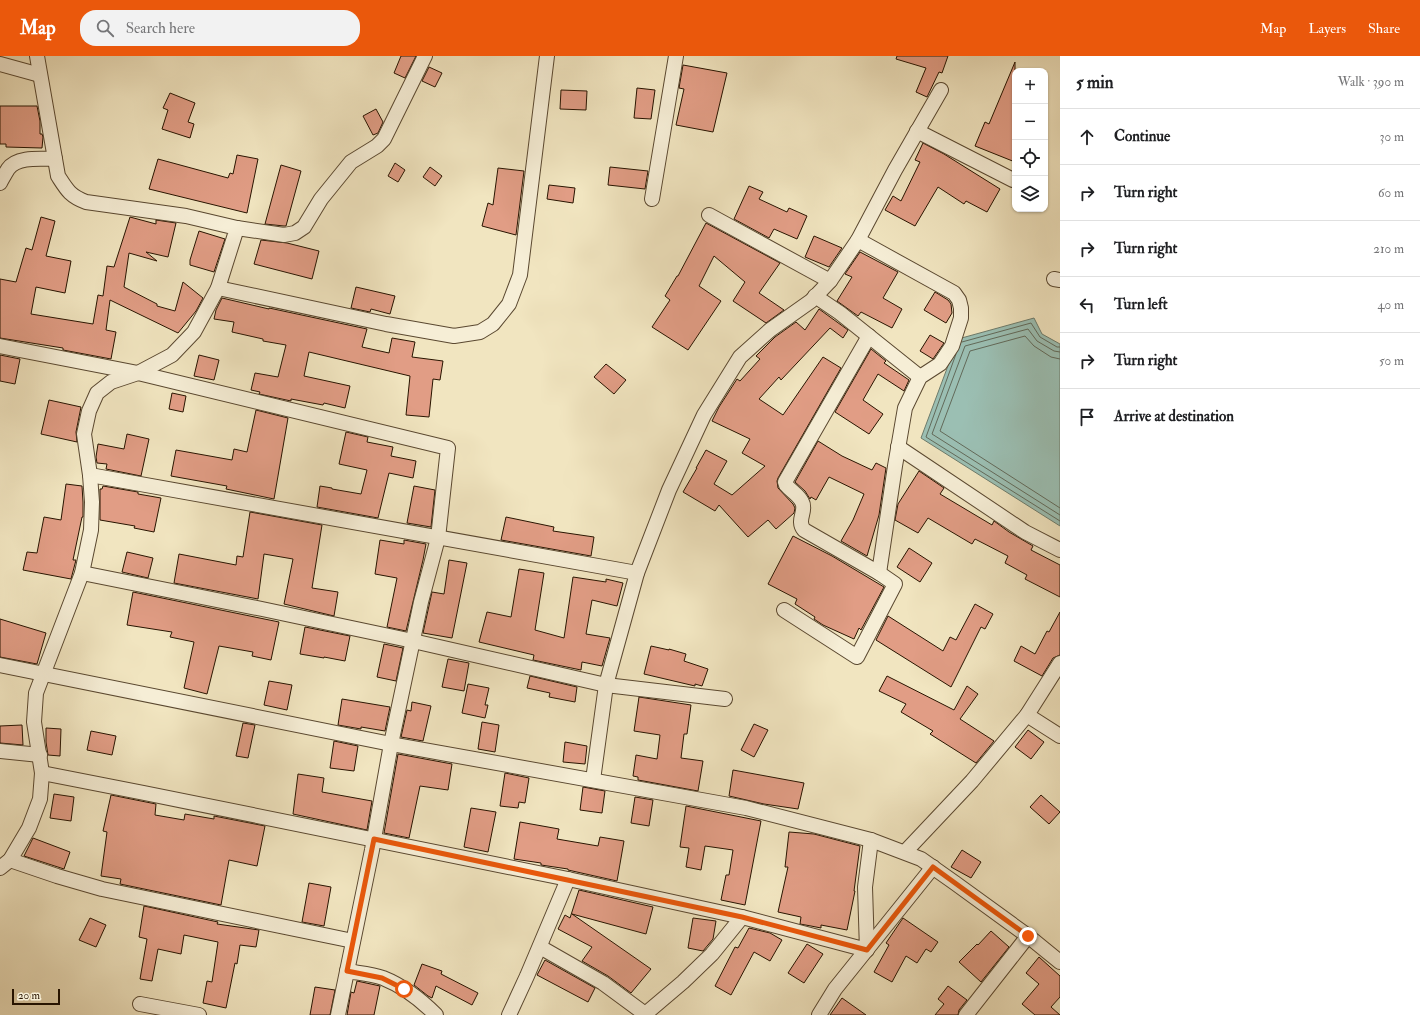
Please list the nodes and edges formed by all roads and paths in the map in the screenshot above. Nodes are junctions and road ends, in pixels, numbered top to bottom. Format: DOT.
graph roads {
  1 [pos="36,56"];
  2 [pos="425,56"];
  3 [pos="547,56"];
  4 [pos="676,56"];
  5 [pos="0,64"];
  6 [pos="40,74"];
  7 [pos="941,90"];
  8 [pos="917,131"];
  9 [pos="55,159"];
  10 [pos="1012,179"];
  11 [pos="0,183"];
  12 [pos="652,199"];
  13 [pos="709,215"];
  14 [pos="237,228"];
  15 [pos="858,240"];
  16 [pos="830,281"];
  17 [pos="218,288"];
  18 [pos="815,296"];
  19 [pos="869,336"];
  20 [pos="0,346"];
  21 [pos="138,373"];
  22 [pos="920,377"];
  23 [pos="898,447"];
  24 [pos="90,474"];
  25 [pos="438,538"];
  26 [pos="1060,550"];
  27 [pos="82,573"];
  28 [pos="637,573"];
  29 [pos="879,573"];
  30 [pos="784,610"];
  31 [pos="413,641"];
  32 [pos="1060,663"];
  33 [pos="0,665"];
  34 [pos="43,674"];
  35 [pos="606,685"];
  36 [pos="725,699"];
  37 [pos="1027,715"];
  38 [pos="1060,736"];
  39 [pos="391,744"];
  40 [pos="0,751"];
  41 [pos="40,755"];
  42 [pos="42,774"];
  43 [pos="593,780"];
  44 [pos="374,839"];
  45 [pos="871,840"];
  46 [pos="908,850"];
  47 [pos="5,864"];
  48 [pos="933,867"];
  49 [pos="568,879"];
  50 [pos="742,917"];
  51 [pos="1028,936"];
  52 [pos="353,941"];
  53 [pos="540,947"];
  54 [pos="867,950"];
  55 [pos="1060,962"];
  56 [pos="347,971"];
  57 [pos="140,1004"];
  58 [pos="199,1015"];
  59 [pos="338,1015"];
  60 [pos="436,1015"];
  61 [pos="509,1015"];
  62 [pos="645,1015"];
  63 [pos="818,1015"];
  64 [pos="966,1015"];
  1 -- 6 [label="street"];
  2 -- 14 [label="street"];
  3 -- 17 [label="street"];
  4 -- 12 [label="street"];
  5 -- 6 [label="street"];
  6 -- 9 [label="street"];
  7 -- 8 [label="street"];
  8 -- 10 [label="street"];
  8 -- 15 [label="street"];
  9 -- 11 [label="street"];
  9 -- 14 [label="street"];
  13 -- 16 [label="street"];
  14 -- 17 [label="street"];
  15 -- 16 [label="street"];
  15 -- 22 [label="street"];
  16 -- 18 [label="street"];
  17 -- 21 [label="street"];
  18 -- 19 [label="street"];
  18 -- 28 [label="street"];
  19 -- 22 [label="street"];
  19 -- 29 [label="street"];
  20 -- 21 [label="street"];
  21 -- 24 [label="street"];
  21 -- 25 [label="street"];
  22 -- 23 [label="street"];
  23 -- 26 [label="street"];
  23 -- 29 [label="street"];
  24 -- 25 [label="street"];
  24 -- 27 [label="street"];
  25 -- 28 [label="street"];
  25 -- 31 [label="street"];
  27 -- 31 [label="street"];
  27 -- 34 [label="street"];
  28 -- 35 [label="street"];
  29 -- 30 [label="street"];
  31 -- 35 [label="street"];
  31 -- 39 [label="street"];
  32 -- 37 [label="street"];
  33 -- 34 [label="street"];
  34 -- 39 [label="street"];
  34 -- 41 [label="street"];
  35 -- 36 [label="street"];
  35 -- 43 [label="street"];
  37 -- 38 [label="street"];
  37 -- 46 [label="street"];
  39 -- 43 [label="street"];
  39 -- 44 [label="street"];
  40 -- 41 [label="street"];
  41 -- 42 [label="street"];
  42 -- 44 [label="street"];
  42 -- 47 [label="street"];
  43 -- 45 [label="street"];
  44 -- 49 [label="street"];
  44 -- 52 [label="street"];
  45 -- 46 [label="street"];
  45 -- 54 [label="street"];
  46 -- 48 [label="street"];
  47 -- 52 [label="street"];
  48 -- 51 [label="street"];
  48 -- 54 [label="street"];
  49 -- 50 [label="street"];
  49 -- 53 [label="street"];
  50 -- 54 [label="street"];
  50 -- 62 [label="street"];
  51 -- 55 [label="street"];
  51 -- 64 [label="street"];
  52 -- 56 [label="street"];
  53 -- 61 [label="street"];
  53 -- 62 [label="street"];
  54 -- 63 [label="street"];
  56 -- 59 [label="street"];
  56 -- 60 [label="street"];
  57 -- 58 [label="street"];
}
